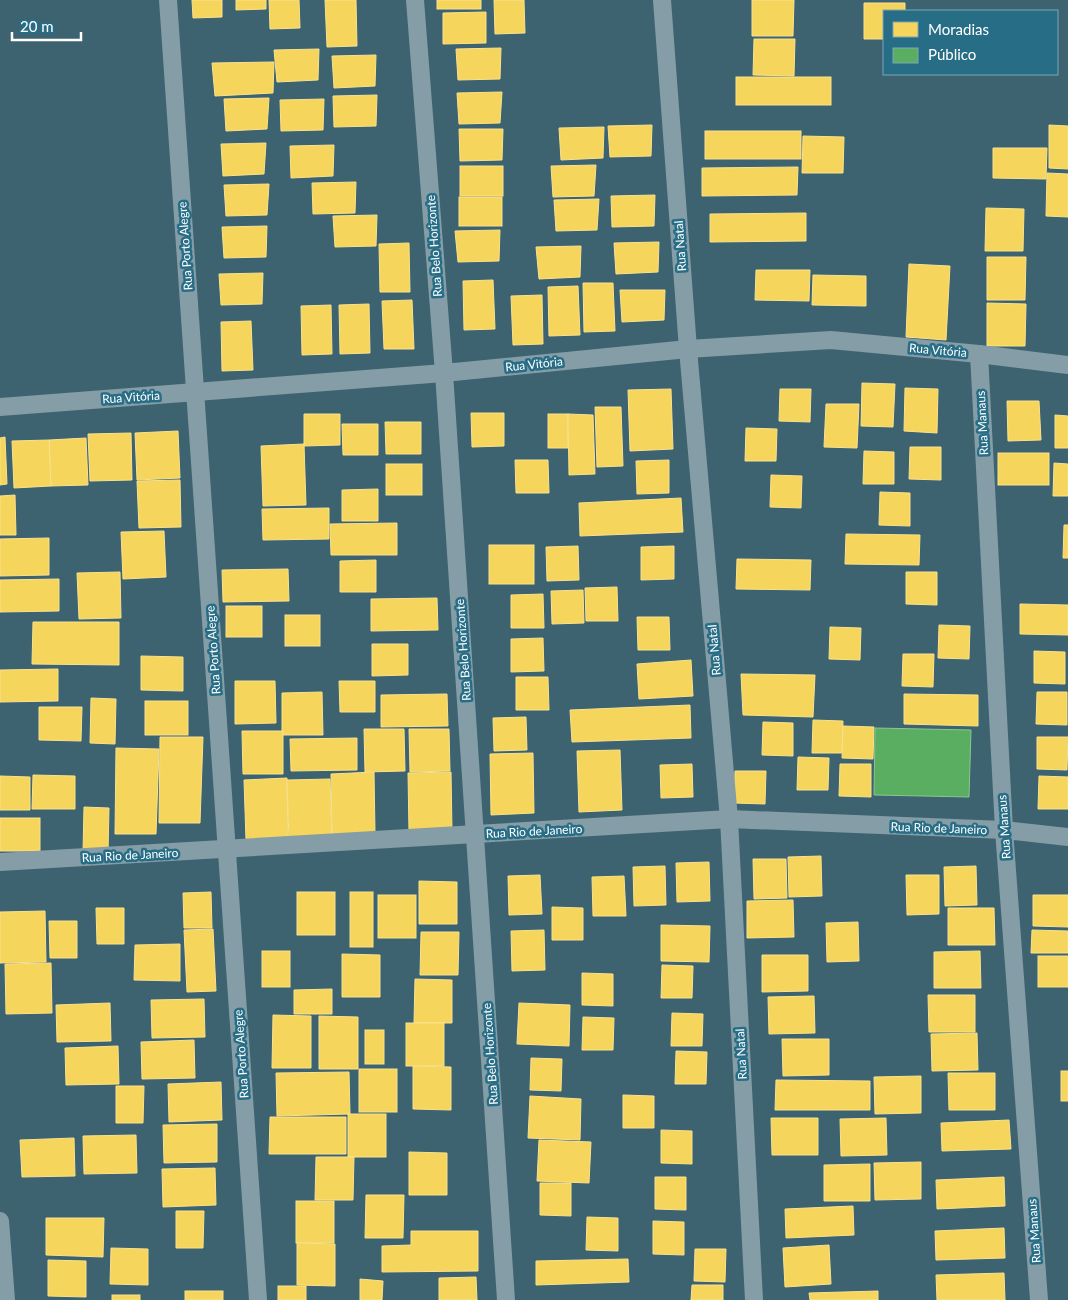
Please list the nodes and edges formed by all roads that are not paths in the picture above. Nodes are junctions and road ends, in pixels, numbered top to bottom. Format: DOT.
graph roads {
  1 [pos="168,0"];
  2 [pos="415,0"];
  3 [pos="662,0"];
  4 [pos="688,349"];
  5 [pos="979,354"];
  6 [pos="1068,365"];
  7 [pos="444,373"];
  8 [pos="195,392"];
  9 [pos="0,407"];
  10 [pos="729,819"];
  11 [pos="1004,830"];
  12 [pos="476,834"];
  13 [pos="1068,837"];
  14 [pos="227,849"];
  15 [pos="0,862"];
  16 [pos="0,1221"];
  17 [pos="6,1300"];
  18 [pos="258,1300"];
  19 [pos="506,1300"];
  20 [pos="754,1300"];
  21 [pos="1039,1300"];
  1 -- 8 [label="street, Rua Porto Alegre"];
  2 -- 7 [label="street, Rua Belo Horizonte"];
  3 -- 4 [label="street, Rua Natal"];
  4 -- 5 [label="street, Rua Vitória"];
  4 -- 7 [label="street, Rua Vitória"];
  4 -- 10 [label="street, Rua Natal"];
  5 -- 6 [label="street, Rua Vitória"];
  5 -- 11 [label="street, Rua Manaus"];
  7 -- 8 [label="street, Rua Vitória"];
  7 -- 12 [label="street, Rua Belo Horizonte"];
  8 -- 9 [label="street, Rua Vitória"];
  8 -- 14 [label="street, Rua Porto Alegre"];
  10 -- 11 [label="street, Rua Rio de Janeiro"];
  10 -- 12 [label="street, Rua Rio de Janeiro"];
  10 -- 20 [label="street, Rua Natal"];
  11 -- 13 [label="street, Rua Rio de Janeiro"];
  11 -- 21 [label="street, Rua Manaus"];
  12 -- 14 [label="street, Rua Rio de Janeiro"];
  12 -- 19 [label="street, Rua Belo Horizonte"];
  14 -- 15 [label="street, Rua Rio de Janeiro"];
  14 -- 18 [label="street, Rua Porto Alegre"];
  16 -- 17 [label="street"];
}
